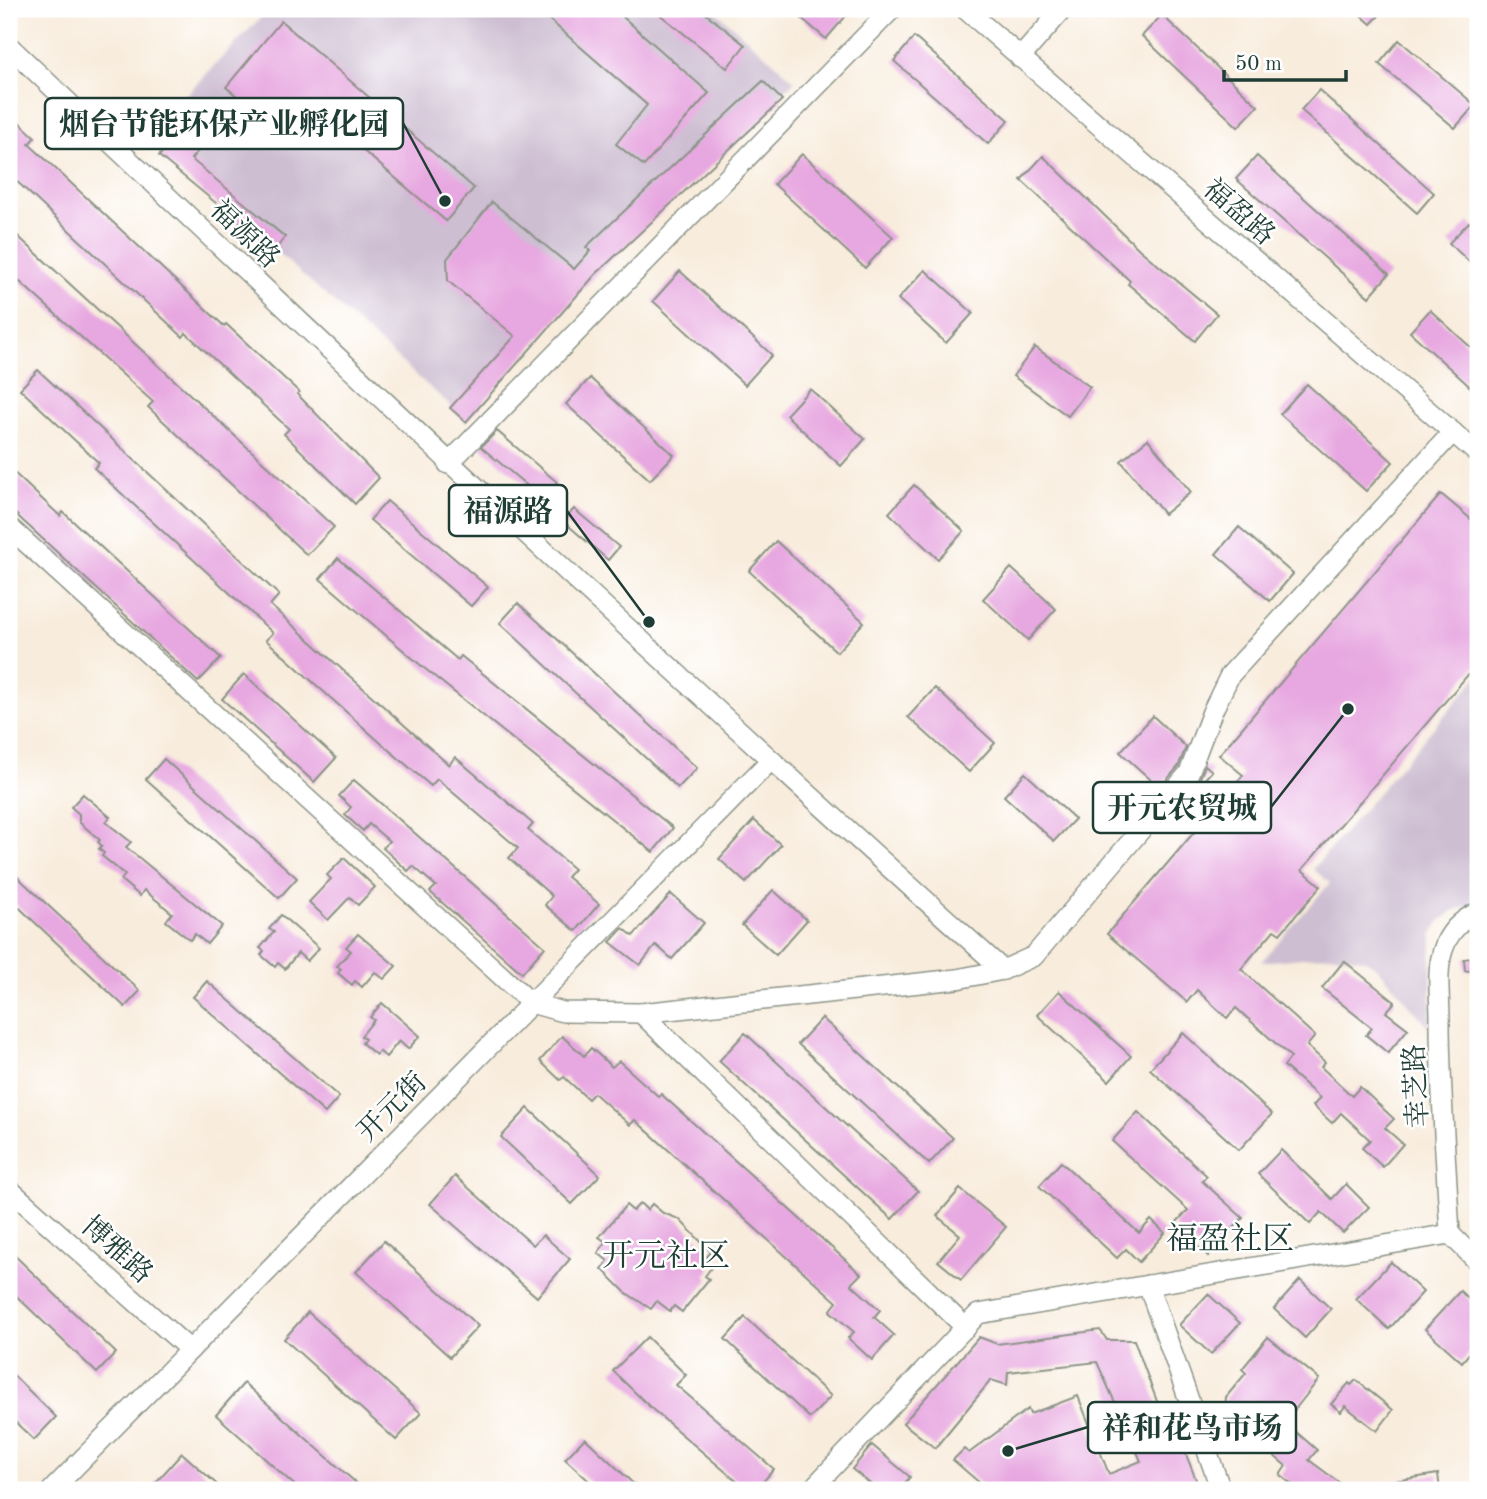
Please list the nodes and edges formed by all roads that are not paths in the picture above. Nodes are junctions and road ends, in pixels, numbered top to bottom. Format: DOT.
graph roads {
  1 [pos="892,9"];
  2 [pos="965,9"];
  3 [pos="1063,9"];
  4 [pos="9,46"];
  5 [pos="1020,58"];
  6 [pos="1453,432"];
  7 [pos="1478,454"];
  8 [pos="448,464"];
  9 [pos="9,527"];
  10 [pos="770,761"];
  11 [pos="1478,912"];
  12 [pos="1003,970"];
  13 [pos="531,1003"];
  14 [pos="641,1013"];
  15 [pos="9,1189"];
  16 [pos="1450,1234"];
  17 [pos="1478,1262"];
  18 [pos="1148,1285"];
  19 [pos="965,1328"];
  20 [pos="190,1350"];
  21 [pos="52,1490"];
  22 [pos="811,1490"];
  23 [pos="1221,1490"];
  1 -- 8 [label="street"];
  2 -- 5 [label="street, 福盈路"];
  3 -- 5 [label="street"];
  4 -- 8 [label="street, 福源路"];
  5 -- 6 [label="street, 福盈路"];
  6 -- 7 [label="street, 福盈路"];
  6 -- 12 [label="street"];
  8 -- 10 [label="street, 福源路"];
  9 -- 13 [label="street"];
  10 -- 12 [label="street, 福源路"];
  10 -- 13 [label="street, 开元街"];
  11 -- 16 [label="street, 幸芝路"];
  12 -- 14 [label="street"];
  13 -- 14 [label="street"];
  13 -- 20 [label="street, 开元街"];
  14 -- 19 [label="street"];
  15 -- 20 [label="street, 博雅路"];
  16 -- 17 [label="street"];
  16 -- 18 [label="street"];
  18 -- 19 [label="street"];
  18 -- 23 [label="street"];
  19 -- 22 [label="street"];
  20 -- 21 [label="street, 开元街"];
}
